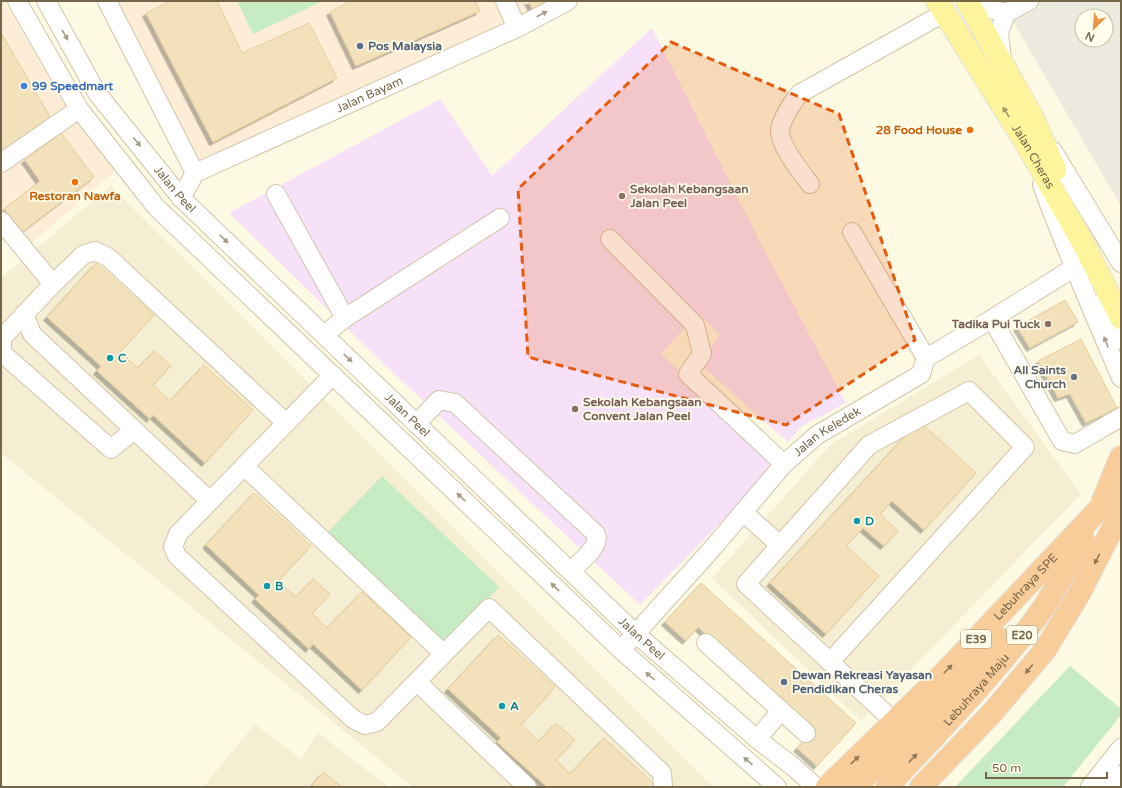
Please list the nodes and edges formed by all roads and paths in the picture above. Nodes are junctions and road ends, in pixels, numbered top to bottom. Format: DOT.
graph roads {
  1 [pos="17,1"];
  2 [pos="46,1"];
  3 [pos="107,1"];
  4 [pos="505,1"];
  5 [pos="568,1"];
  6 [pos="967,1"];
  7 [pos="972,1"];
  8 [pos="1029,1"];
  9 [pos="941,7"];
  10 [pos="1006,13"];
  11 [pos="517,28"];
  12 [pos="1004,67"];
  13 [pos="79,109"];
  14 [pos="1034,120"];
  15 [pos="1027,145"];
  16 [pos="1,163"];
  17 [pos="195,173"];
  18 [pos="810,184"];
  19 [pos="276,194"];
  20 [pos="181,198"];
  21 [pos="500,218"];
  22 [pos="1,221"];
  23 [pos="852,232"];
  24 [pos="610,238"];
  25 [pos="1121,239"];
  26 [pos="1121,263"];
  27 [pos="1075,267"];
  28 [pos="53,284"];
  29 [pos="1121,293"];
  30 [pos="24,314"];
  31 [pos="345,318"];
  32 [pos="1121,318"];
  33 [pos="992,319"];
  34 [pos="324,336"];
  35 [pos="1121,340"];
  36 [pos="926,358"];
  37 [pos="333,375"];
  38 [pos="1121,378"];
  39 [pos="1121,417"];
  40 [pos="285,422"];
  41 [pos="416,424"];
  42 [pos="134,430"];
  43 [pos="1121,457"];
  44 [pos="784,464"];
  45 [pos="244,466"];
  46 [pos="1121,486"];
  47 [pos="210,501"];
  48 [pos="1121,506"];
  49 [pos="743,512"];
  50 [pos="1121,512"];
  51 [pos="780,545"];
  52 [pos="571,571"];
  53 [pos="636,634"];
  54 [pos="706,643"];
  55 [pos="621,650"];
  56 [pos="444,654"];
  57 [pos="830,662"];
  58 [pos="417,682"];
  59 [pos="782,711"];
  60 [pos="885,713"];
  61 [pos="806,733"];
  62 [pos="757,739"];
  63 [pos="1121,748"];
  64 [pos="791,765"];
  65 [pos="1121,774"];
  66 [pos="775,785"];
  67 [pos="527,787"];
  68 [pos="663,787"];
  69 [pos="816,787"];
  70 [pos="827,787"];
  71 [pos="855,787"];
  72 [pos="887,787"];
  73 [pos="921,787"];
  74 [pos="1090,787"];
  75 [pos="1111,787"];
  1 -- 13 [label="street, Jalan Peel"];
  2 -- 20 [label="street, Jalan Peel, one-way"];
  3 -- 17 [label="street"];
  4 -- 11 [label="street"];
  11 -- 5 [label="street, Jalan Bayam, one-way"];
  6 -- 12 [label="main road, Jalan Cheras"];
  7 -- 10 [label="street"];
  8 -- 10 [label="street"];
  15 -- 9 [label="main road, Jalan Cheras, one-way"];
  9 -- 18 [label="street"];
  10 -- 12 [label="street"];
  11 -- 17 [label="street, Jalan Bayam"];
  12 -- 14 [label="main road, Jalan Cheras"];
  13 -- 16 [label="street"];
  13 -- 37 [label="street, Jalan Peel"];
  14 -- 25 [label="street"];
  14 -- 26 [label="street"];
  14 -- 29 [label="main road, Jalan Cheras"];
  15 -- 27 [label="street"];
  15 -- 32 [label="main road, Jalan Cheras"];
  15 -- 35 [label="street"];
  17 -- 20 [label="street"];
  19 -- 31 [label="street"];
  20 -- 34 [label="street, Jalan Peel, one-way"];
  21 -- 31 [label="street"];
  22 -- 28 [label="street"];
  23 -- 36 [label="street"];
  24 -- 44 [label="street"];
  27 -- 33 [label="street"];
  38 -- 27 [label="street, one-way"];
  28 -- 30 [label="street"];
  28 -- 40 [label="street"];
  30 -- 42 [label="street"];
  30 -- 42 [label="street"];
  31 -- 34 [label="street"];
  33 -- 36 [label="street"];
  33 -- 39 [label="street"];
  34 -- 41 [label="street, Jalan Peel, one-way"];
  36 -- 44 [label="street, Jalan Keledek"];
  37 -- 40 [label="street"];
  55 -- 37 [label="street, Jalan Peel, one-way"];
  40 -- 45 [label="street"];
  41 -- 52 [label="street, Jalan Peel"];
  41 -- 52 [label="street"];
  42 -- 47 [label="street"];
  72 -- 43 [label="highway, Lebuhraya Maju / E20, one-way"];
  44 -- 49 [label="street, Jalan Keledek"];
  45 -- 47 [label="street"];
  45 -- 56 [label="street"];
  70 -- 46 [label="highway, Lebuhraya SPE / E39, one-way"];
  47 -- 58 [label="street"];
  48 -- 71 [label="highway, Lebuhraya SPE / E39"];
  49 -- 51 [label="street"];
  49 -- 53 [label="street, Jalan Keledek"];
  50 -- 73 [label="highway, E20, one-way"];
  51 -- 57 [label="street"];
  51 -- 57 [label="street"];
  52 -- 53 [label="street, Jalan Peel"];
  53 -- 55 [label="street, Jalan Keledek"];
  53 -- 62 [label="street, Jalan Peel"];
  54 -- 59 [label="street"];
  66 -- 55 [label="street, Jalan Peel, one-way"];
  56 -- 58 [label="street"];
  56 -- 68 [label="street"];
  57 -- 60 [label="street"];
  58 -- 67 [label="street"];
  59 -- 61 [label="street"];
  59 -- 62 [label="street"];
  62 -- 64 [label="street, Jalan Peel"];
  63 -- 74 [label="street"];
  64 -- 66 [label="street"];
  64 -- 69 [label="street, Jalan Peel"];
  65 -- 75 [label="street"];
}
